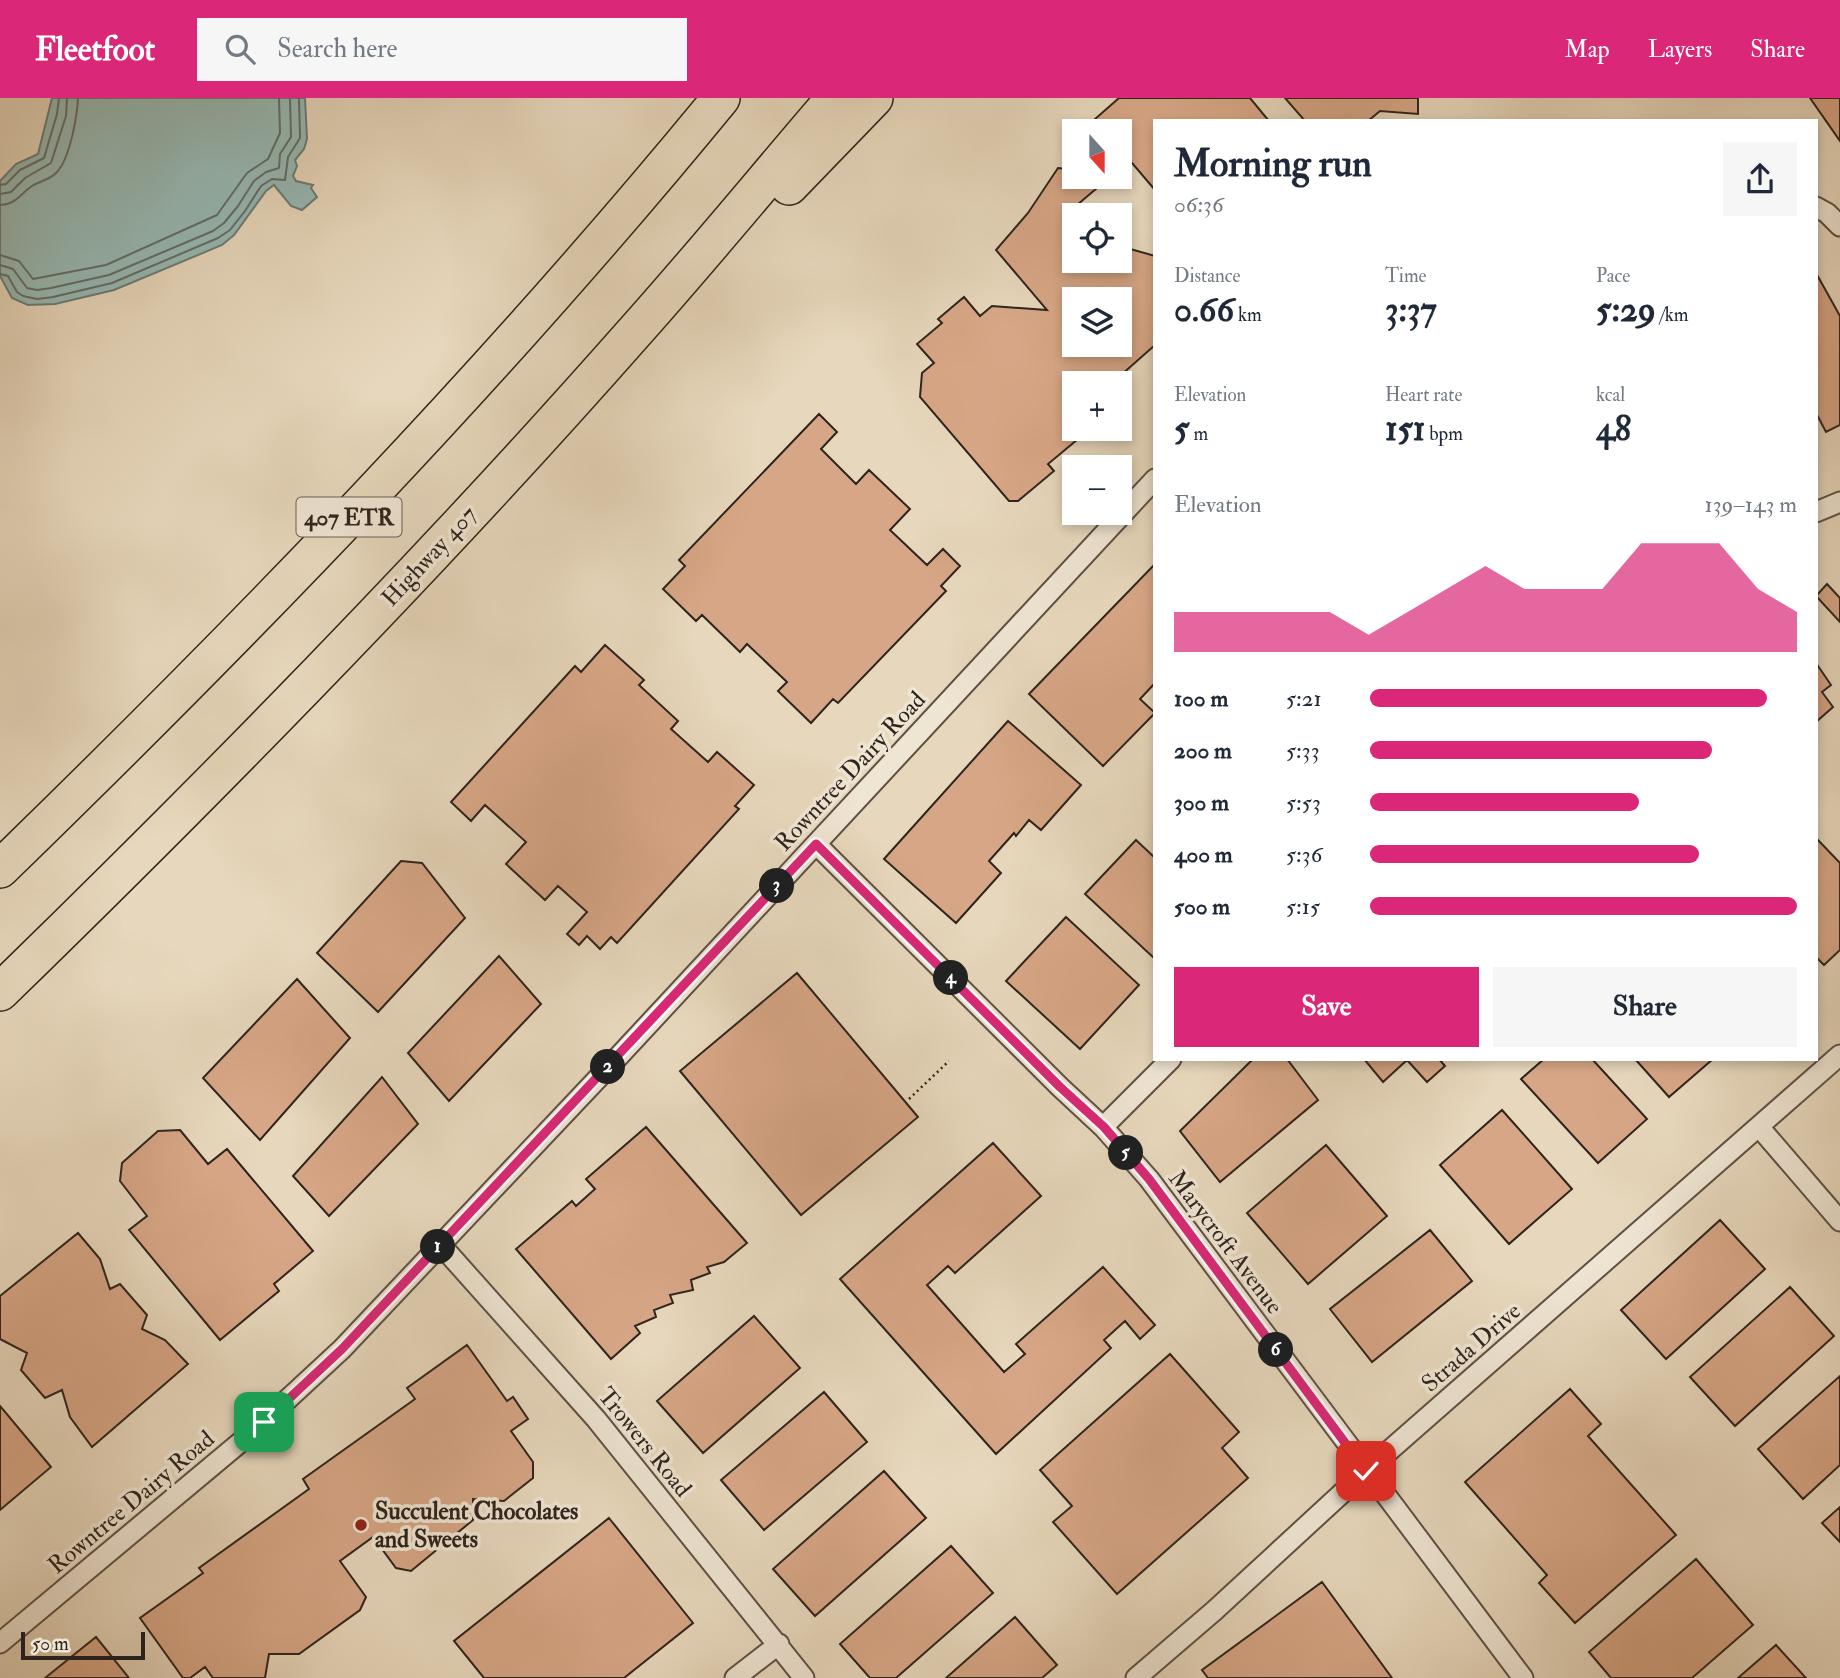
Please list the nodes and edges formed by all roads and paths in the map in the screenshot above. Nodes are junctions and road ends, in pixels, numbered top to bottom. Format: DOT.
graph roads {
  1 [pos="714,98"];
  2 [pos="721,98"];
  3 [pos="835,98"];
  4 [pos="874,98"];
  5 [pos="681,147"];
  6 [pos="1818,208"];
  7 [pos="1840,226"];
  8 [pos="631,337"];
  9 [pos="1153,481"];
  10 [pos="1840,502"];
  11 [pos="1818,511"];
  12 [pos="816,844"];
  13 [pos="0,869"];
  14 [pos="0,992"];
  15 [pos="1840,1055"];
  16 [pos="949,1061"];
  17 [pos="1169,1061"];
  18 [pos="909,1099"];
  19 [pos="1104,1127"];
  20 [pos="1760,1128"];
  21 [pos="1840,1221"];
  22 [pos="440,1244"];
  23 [pos="1366,1471"];
  24 [pos="0,1643"];
  25 [pos="779,1644"];
  26 [pos="736,1678"];
  27 [pos="804,1678"];
  28 [pos="1136,1678"];
  29 [pos="1523,1678"];
  1 -- 5 [label="highway"];
  2 -- 5 [label="highway, 407 ETR"];
  3 -- 8 [label="highway, Highway 407 / 407 ETR"];
  4 -- 8 [label="highway"];
  5 -- 13 [label="highway, 407 ETR"];
  6 -- 7 [label="street"];
  8 -- 14 [label="highway, Highway 407 / 407 ETR"];
  9 -- 12 [label="street, Rowntree Dairy Road"];
  10 -- 11 [label="street"];
  12 -- 19 [label="street, Marycroft Avenue"];
  12 -- 22 [label="street, Rowntree Dairy Road"];
  15 -- 20 [label="street, Strada Drive"];
  16 -- 18 [label="path"];
  17 -- 19 [label="street"];
  19 -- 23 [label="street, Marycroft Avenue"];
  20 -- 21 [label="street"];
  20 -- 23 [label="street, Strada Drive"];
  22 -- 24 [label="street, Rowntree Dairy Road"];
  22 -- 25 [label="street, Trowers Road"];
  23 -- 28 [label="street, Strada Drive"];
  23 -- 29 [label="street, Marycroft Avenue"];
  25 -- 26 [label="street"];
  25 -- 27 [label="street, Trowers Road"];
}
